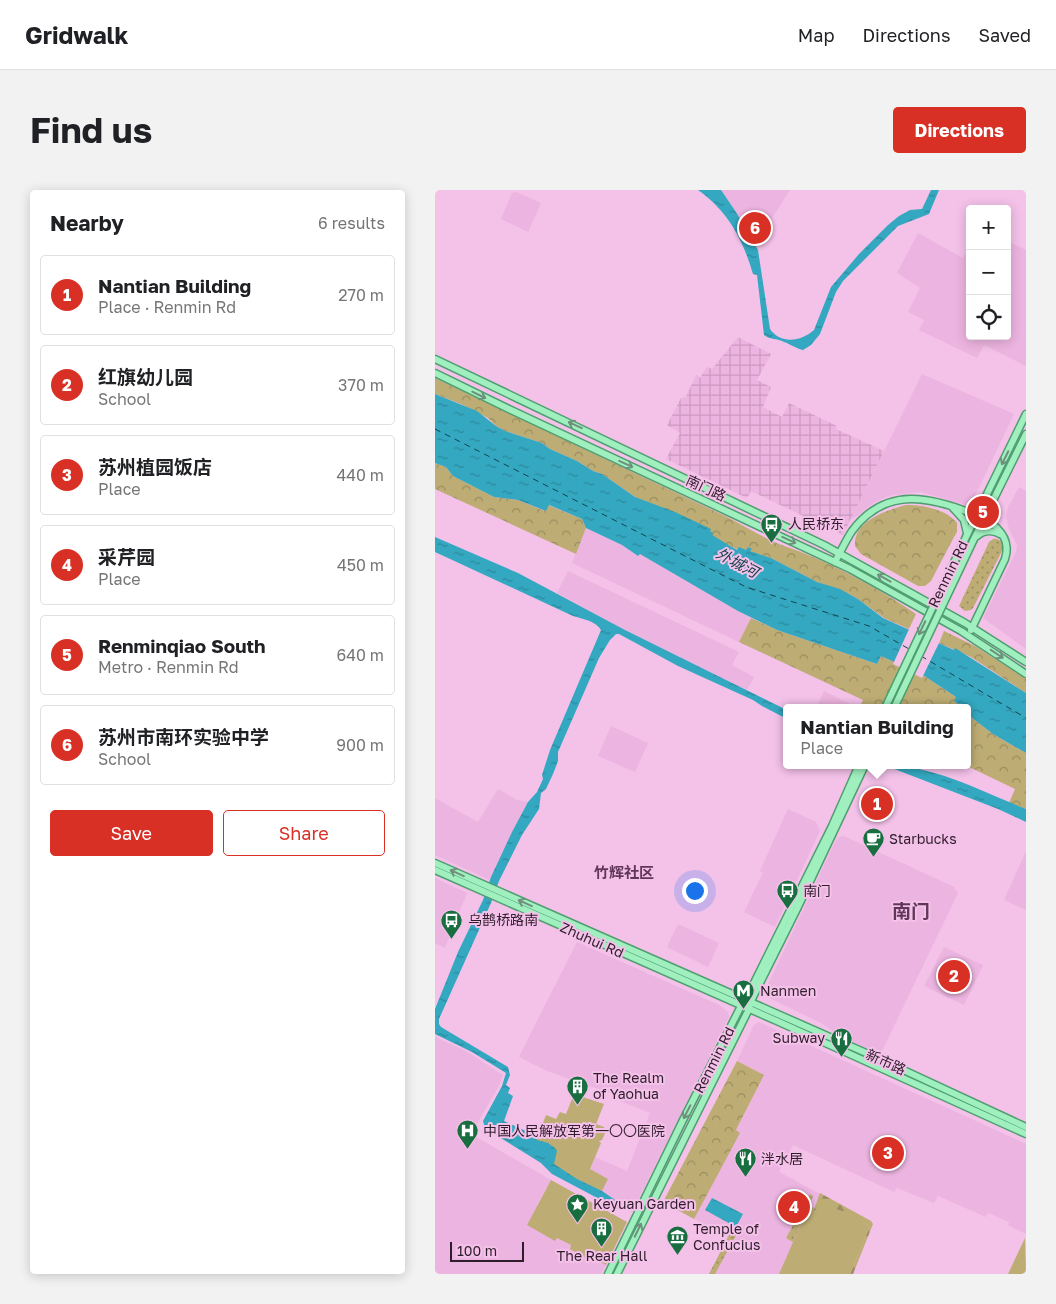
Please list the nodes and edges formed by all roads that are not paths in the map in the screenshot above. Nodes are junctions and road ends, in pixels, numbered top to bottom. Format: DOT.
graph roads {
  1 [pos="435,359"];
  2 [pos="435,373"];
  3 [pos="1026,414"];
  4 [pos="1026,434"];
  5 [pos="946,503"];
  6 [pos="977,515"];
  7 [pos="985,519"];
  8 [pos="966,537"];
  9 [pos="974,539"];
  10 [pos="1006,539"];
  11 [pos="840,553"];
  12 [pos="835,562"];
  13 [pos="972,628"];
  14 [pos="968,635"];
  15 [pos="1026,662"];
  16 [pos="1026,674"];
  17 [pos="887,704"];
  18 [pos="897,704"];
  19 [pos="857,769"];
  20 [pos="863,769"];
  21 [pos="435,863"];
  22 [pos="435,870"];
  23 [pos="484,889"];
  24 [pos="747,1005"];
  25 [pos="1026,1127"];
  26 [pos="1026,1134"];
  27 [pos="608,1274"];
  28 [pos="617,1274"];
  11 -- 1 [label="main road, 南门路, one-way"];
  2 -- 12 [label="main road, 南门路, one-way"];
  3 -- 6 [label="main road, Renmin Rd, one-way"];
  4 -- 7 [label="main road, Renmin Rd"];
  5 -- 6 [label="main road"];
  5 -- 8 [label="main road"];
  5 -- 11 [label="main road"];
  6 -- 8 [label="main road, Renmin Rd"];
  7 -- 9 [label="main road, Renmin Rd"];
  7 -- 10 [label="main road"];
  8 -- 17 [label="main road, Renmin Rd, one-way, bridge"];
  9 -- 10 [label="main road"];
  9 -- 18 [label="main road, Renmin Rd, bridge"];
  10 -- 13 [label="main road"];
  11 -- 12 [label="main road"];
  13 -- 11 [label="main road, 南门路, one-way"];
  12 -- 14 [label="main road, 南门路"];
  13 -- 14 [label="main road"];
  13 -- 15 [label="main road, 南门路"];
  14 -- 16 [label="main road, 南门路, one-way"];
  19 -- 24 [label="main road, Renmin Rd"];
  20 -- 24 [label="main road, Renmin Rd"];
  23 -- 21 [label="main road, Zhuhui Rd, one-way"];
  22 -- 23 [label="main road, Zhuhui Rd"];
  24 -- 23 [label="main road, Zhuhui Rd, one-way"];
  23 -- 24 [label="main road, Zhuhui Rd"];
  24 -- 25 [label="main road, 新市路"];
  24 -- 26 [label="main road, 新市路"];
  24 -- 27 [label="main road, Renmin Rd, one-way"];
  28 -- 24 [label="main road, Renmin Rd, one-way"];
}
